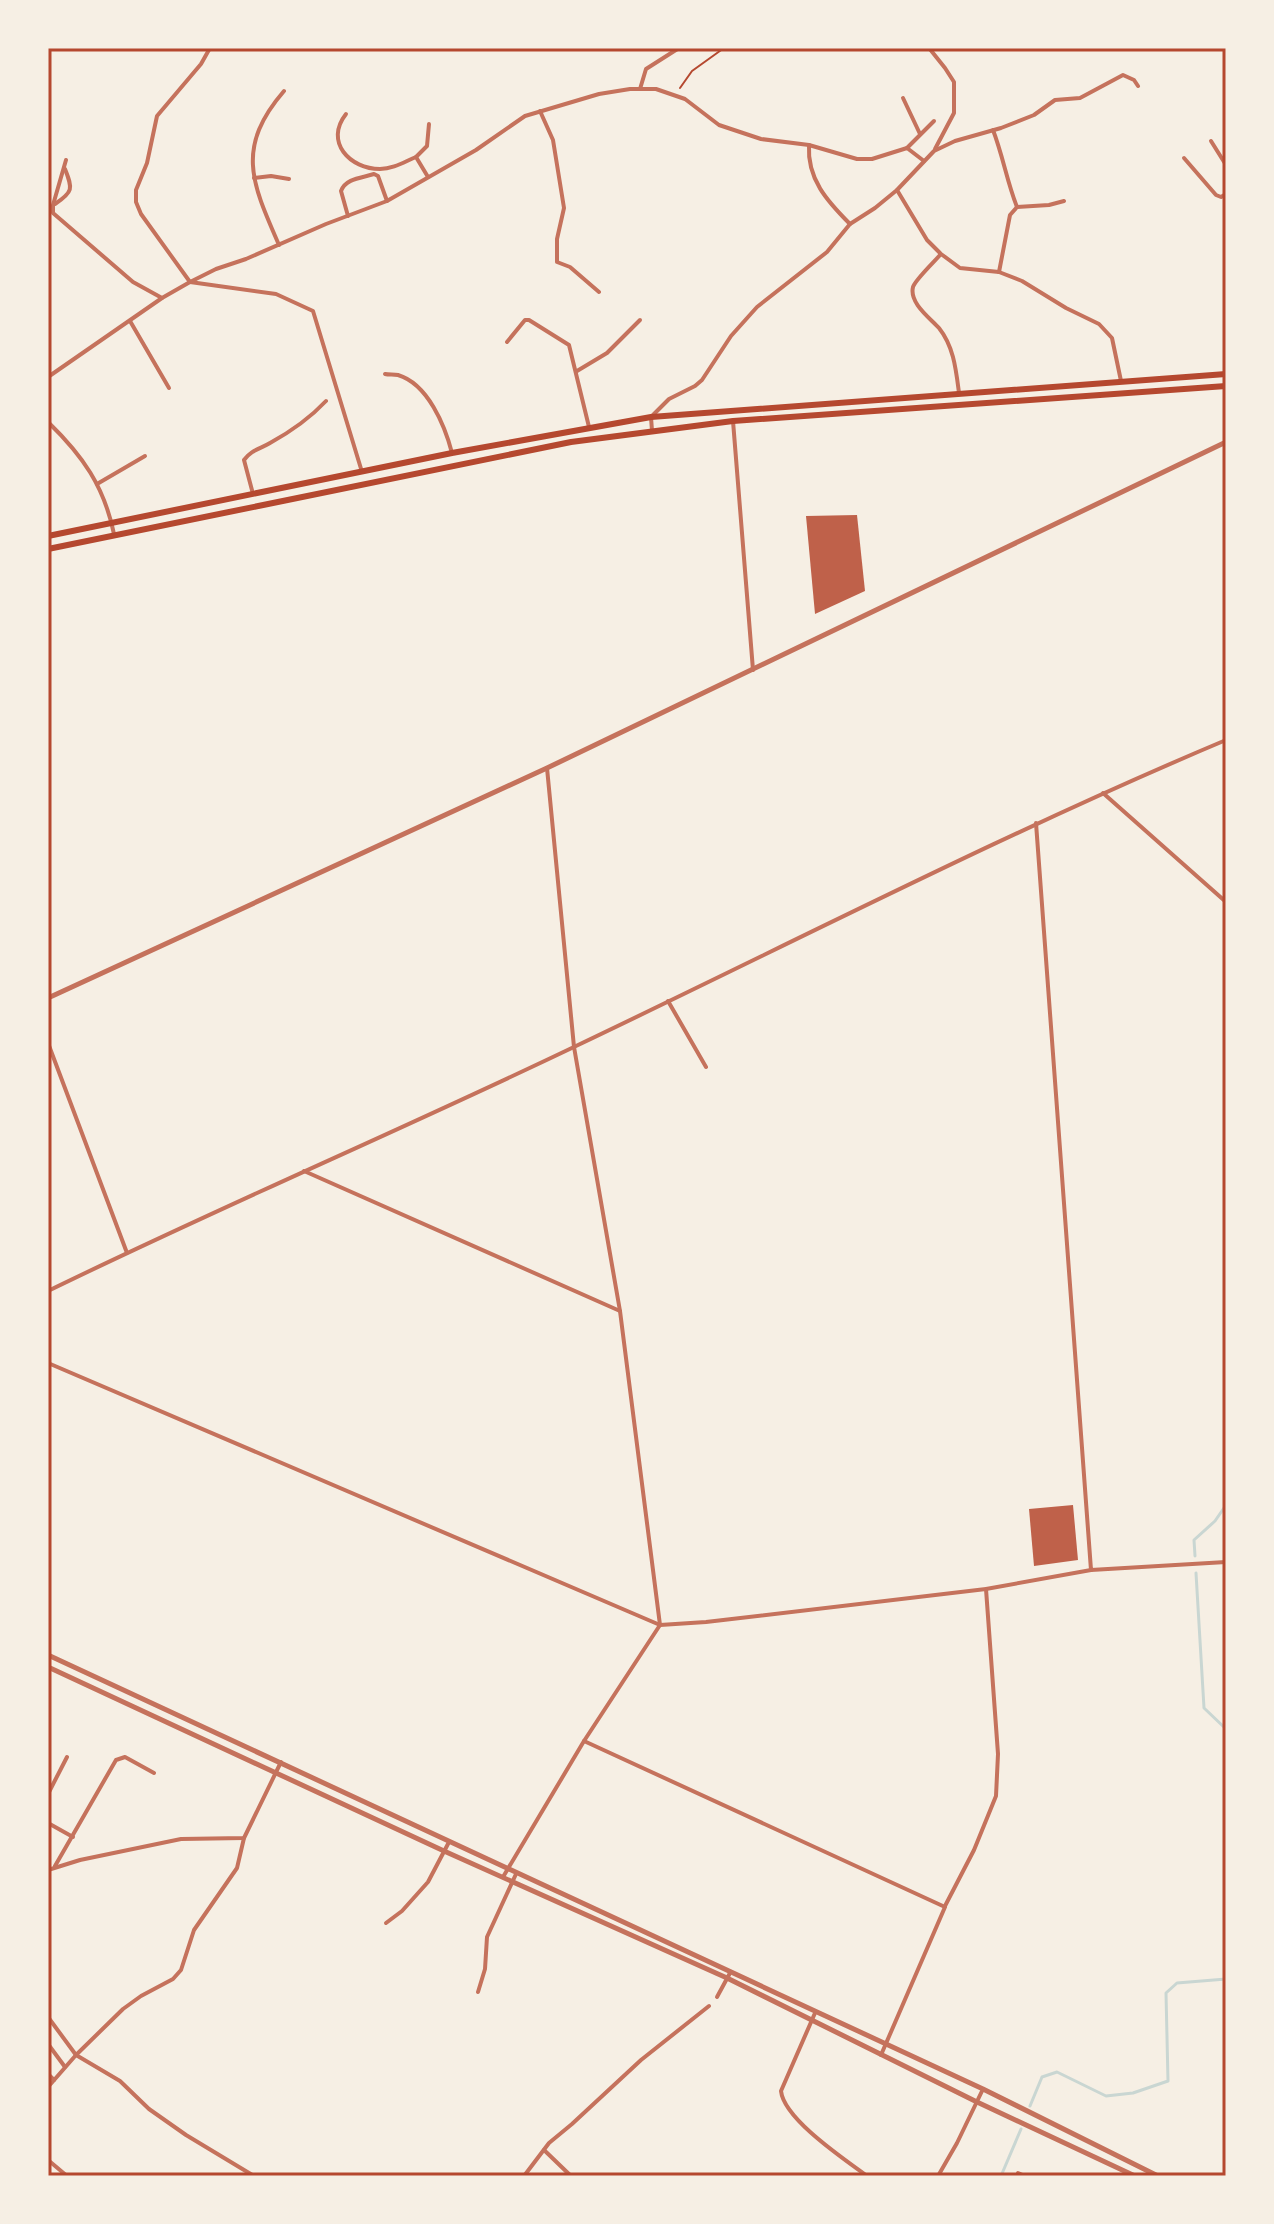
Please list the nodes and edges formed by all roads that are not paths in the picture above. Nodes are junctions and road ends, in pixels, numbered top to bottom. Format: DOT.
graph roads {
  1 [pos="210,48"];
  2 [pos="679,48"];
  3 [pos="929,48"];
  4 [pos="1138,86"];
  5 [pos="640,89"];
  6 [pos="284,91"];
  7 [pos="903,98"];
  8 [pos="540,111"];
  9 [pos="346,114"];
  10 [pos="934,121"];
  11 [pos="429,124"];
  12 [pos="993,130"];
  13 [pos="920,134"];
  14 [pos="1211,141"];
  15 [pos="809,145"];
  16 [pos="907,148"];
  17 [pos="934,151"];
  18 [pos="416,157"];
  19 [pos="1184,158"];
  20 [pos="66,160"];
  21 [pos="924,161"];
  22 [pos="1226,163"];
  23 [pos="64,167"];
  24 [pos="428,177"];
  25 [pos="254,178"];
  26 [pos="289,179"];
  27 [pos="897,190"];
  28 [pos="1226,194"];
  29 [pos="387,201"];
  30 [pos="1064,201"];
  31 [pos="53,205"];
  32 [pos="1017,207"];
  33 [pos="348,216"];
  34 [pos="850,224"];
  35 [pos="279,245"];
  36 [pos="941,254"];
  37 [pos="999,272"];
  38 [pos="190,282"];
  39 [pos="599,292"];
  40 [pos="162,298"];
  41 [pos="129,320"];
  42 [pos="640,320"];
  43 [pos="507,342"];
  44 [pos="577,371"];
  45 [pos="385,374"];
  46 [pos="1226,374"];
  47 [pos="48,377"];
  48 [pos="1121,381"];
  49 [pos="1226,386"];
  50 [pos="169,388"];
  51 [pos="1017,389"];
  52 [pos="959,393"];
  53 [pos="326,401"];
  54 [pos="1018,401"];
  55 [pos="651,417"];
  56 [pos="733,421"];
  57 [pos="48,422"];
  58 [pos="589,427"];
  59 [pos="652,432"];
  60 [pos="1226,442"];
  61 [pos="452,453"];
  62 [pos="145,456"];
  63 [pos="362,472"];
  64 [pos="97,484"];
  65 [pos="253,494"];
  66 [pos="112,523"];
  67 [pos="114,534"];
  68 [pos="48,536"];
  69 [pos="48,549"];
  70 [pos="753,670"];
  71 [pos="1226,740"];
  72 [pos="547,768"];
  73 [pos="1103,793"];
  74 [pos="1036,823"];
  75 [pos="1226,902"];
  76 [pos="48,998"];
  77 [pos="668,1001"];
  78 [pos="48,1043"];
  79 [pos="574,1047"];
  80 [pos="706,1067"];
  81 [pos="304,1171"];
  82 [pos="127,1253"];
  83 [pos="48,1291"];
  84 [pos="620,1311"];
  85 [pos="48,1363"];
  86 [pos="1226,1562"];
  87 [pos="1091,1570"];
  88 [pos="986,1589"];
  89 [pos="660,1625"];
  90 [pos="48,1655"];
  91 [pos="48,1667"];
  92 [pos="584,1741"];
  93 [pos="67,1757"];
  94 [pos="281,1762"];
  95 [pos="154,1773"];
  96 [pos="275,1773"];
  97 [pos="48,1794"];
  98 [pos="48,1823"];
  99 [pos="73,1837"];
  100 [pos="244,1838"];
  101 [pos="449,1842"];
  102 [pos="444,1851"];
  103 [pos="54,1868"];
  104 [pos="507,1869"];
  105 [pos="48,1870"];
  106 [pos="516,1874"];
  107 [pos="503,1877"];
  108 [pos="513,1882"];
  109 [pos="945,1907"];
  110 [pos="583,1908"];
  111 [pos="386,1923"];
  112 [pos="728,1975"];
  113 [pos="478,1992"];
  114 [pos="717,1997"];
  115 [pos="709,2006"];
  116 [pos="815,2013"];
  117 [pos="48,2017"];
  118 [pos="812,2021"];
  119 [pos="48,2044"];
  120 [pos="885,2045"];
  121 [pos="76,2055"];
  122 [pos="881,2055"];
  123 [pos="65,2067"];
  124 [pos="48,2074"];
  125 [pos="54,2080"];
  126 [pos="48,2087"];
  127 [pos="983,2089"];
  128 [pos="977,2102"];
  129 [pos="544,2150"];
  130 [pos="48,2160"];
  131 [pos="1133,2163"];
  132 [pos="1018,2173"];
  133 [pos="1129,2173"];
  134 [pos="67,2176"];
  135 [pos="254,2176"];
  136 [pos="524,2176"];
  137 [pos="571,2176"];
  138 [pos="867,2176"];
  139 [pos="938,2176"];
  140 [pos="1025,2176"];
  141 [pos="1135,2176"];
  142 [pos="1158,2176"];
  1 -- 38 [label="street"];
  2 -- 5 [label="street"];
  3 -- 17 [label="street"];
  4 -- 12 [label="street"];
  5 -- 8 [label="street"];
  5 -- 15 [label="street"];
  6 -- 25 [label="street"];
  7 -- 13 [label="street"];
  8 -- 24 [label="street"];
  8 -- 39 [label="street"];
  9 -- 18 [label="street"];
  10 -- 13 [label="street"];
  11 -- 18 [label="street"];
  12 -- 17 [label="street"];
  12 -- 32 [label="street"];
  13 -- 16 [label="street"];
  14 -- 22 [label="street"];
  15 -- 16 [label="street"];
  15 -- 34 [label="street"];
  16 -- 21 [label="street"];
  17 -- 21 [label="street"];
  18 -- 24 [label="street"];
  19 -- 28 [label="street"];
  20 -- 23 [label="street"];
  21 -- 27 [label="street"];
  23 -- 31 [label="street"];
  23 -- 31 [label="street"];
  24 -- 29 [label="street"];
  25 -- 26 [label="street"];
  25 -- 35 [label="street"];
  27 -- 34 [label="street"];
  27 -- 36 [label="street"];
  29 -- 33 [label="street"];
  29 -- 33 [label="street"];
  30 -- 32 [label="street"];
  31 -- 40 [label="street"];
  32 -- 37 [label="street"];
  33 -- 35 [label="street"];
  34 -- 55 [label="street"];
  35 -- 38 [label="street"];
  36 -- 37 [label="street"];
  36 -- 52 [label="street"];
  37 -- 48 [label="street"];
  38 -- 40 [label="street"];
  38 -- 63 [label="street"];
  40 -- 41 [label="street"];
  41 -- 47 [label="street"];
  41 -- 50 [label="street"];
  42 -- 44 [label="street"];
  43 -- 44 [label="street"];
  44 -- 58 [label="street"];
  45 -- 61 [label="street"];
  46 -- 48 [label="main road"];
  48 -- 51 [label="main road"];
  49 -- 54 [label="main road"];
  51 -- 52 [label="main road"];
  51 -- 54 [label="main road"];
  52 -- 55 [label="main road"];
  53 -- 65 [label="street"];
  54 -- 56 [label="main road"];
  55 -- 58 [label="main road"];
  55 -- 59 [label="street"];
  56 -- 59 [label="main road"];
  56 -- 70 [label="street"];
  57 -- 64 [label="street"];
  58 -- 61 [label="main road"];
  59 -- 67 [label="main road"];
  60 -- 70 [label="street"];
  61 -- 63 [label="main road"];
  62 -- 64 [label="street"];
  63 -- 65 [label="main road"];
  64 -- 66 [label="street"];
  65 -- 66 [label="main road"];
  66 -- 67 [label="street"];
  66 -- 68 [label="main road"];
  67 -- 69 [label="main road"];
  70 -- 72 [label="street"];
  71 -- 73 [label="street"];
  72 -- 76 [label="street"];
  72 -- 79 [label="street"];
  73 -- 74 [label="street"];
  73 -- 75 [label="street"];
  74 -- 77 [label="street"];
  74 -- 87 [label="street"];
  77 -- 79 [label="street"];
  77 -- 80 [label="street"];
  78 -- 82 [label="street"];
  79 -- 81 [label="street"];
  79 -- 84 [label="street"];
  81 -- 82 [label="street"];
  81 -- 84 [label="street"];
  82 -- 83 [label="street"];
  84 -- 89 [label="street"];
  85 -- 89 [label="street"];
  86 -- 87 [label="street"];
  87 -- 88 [label="street"];
  88 -- 89 [label="street"];
  88 -- 109 [label="street"];
  89 -- 92 [label="street"];
  90 -- 94 [label="street"];
  91 -- 96 [label="street"];
  92 -- 104 [label="street"];
  92 -- 109 [label="street"];
  93 -- 97 [label="street"];
  94 -- 96 [label="street"];
  94 -- 101 [label="street"];
  95 -- 99 [label="street"];
  96 -- 100 [label="street"];
  96 -- 102 [label="street"];
  98 -- 99 [label="street"];
  99 -- 103 [label="street"];
  100 -- 103 [label="street"];
  100 -- 121 [label="street"];
  101 -- 102 [label="street"];
  101 -- 104 [label="street"];
  102 -- 107 [label="street"];
  102 -- 111 [label="street"];
  103 -- 105 [label="street"];
  104 -- 106 [label="street"];
  104 -- 107 [label="street"];
  106 -- 108 [label="street"];
  106 -- 110 [label="street"];
  107 -- 108 [label="street"];
  108 -- 110 [label="street"];
  108 -- 113 [label="street"];
  109 -- 120 [label="street"];
  110 -- 112 [label="street"];
  110 -- 112 [label="street"];
  112 -- 114 [label="street"];
  112 -- 116 [label="street"];
  112 -- 118 [label="street"];
  115 -- 129 [label="street"];
  116 -- 118 [label="street"];
  116 -- 120 [label="street"];
  117 -- 121 [label="street"];
  118 -- 122 [label="street"];
  118 -- 138 [label="street"];
  119 -- 123 [label="street"];
  120 -- 122 [label="street"];
  120 -- 127 [label="street"];
  121 -- 123 [label="street"];
  121 -- 135 [label="street"];
  122 -- 128 [label="street"];
  123 -- 125 [label="street"];
  124 -- 125 [label="street"];
  125 -- 126 [label="street"];
  127 -- 128 [label="street"];
  127 -- 131 [label="street"];
  128 -- 133 [label="street"];
  128 -- 139 [label="street"];
  129 -- 136 [label="street"];
  129 -- 137 [label="street"];
  130 -- 134 [label="street"];
  131 -- 133 [label="street"];
  131 -- 142 [label="street"];
  132 -- 140 [label="street"];
  133 -- 141 [label="street"];
}
